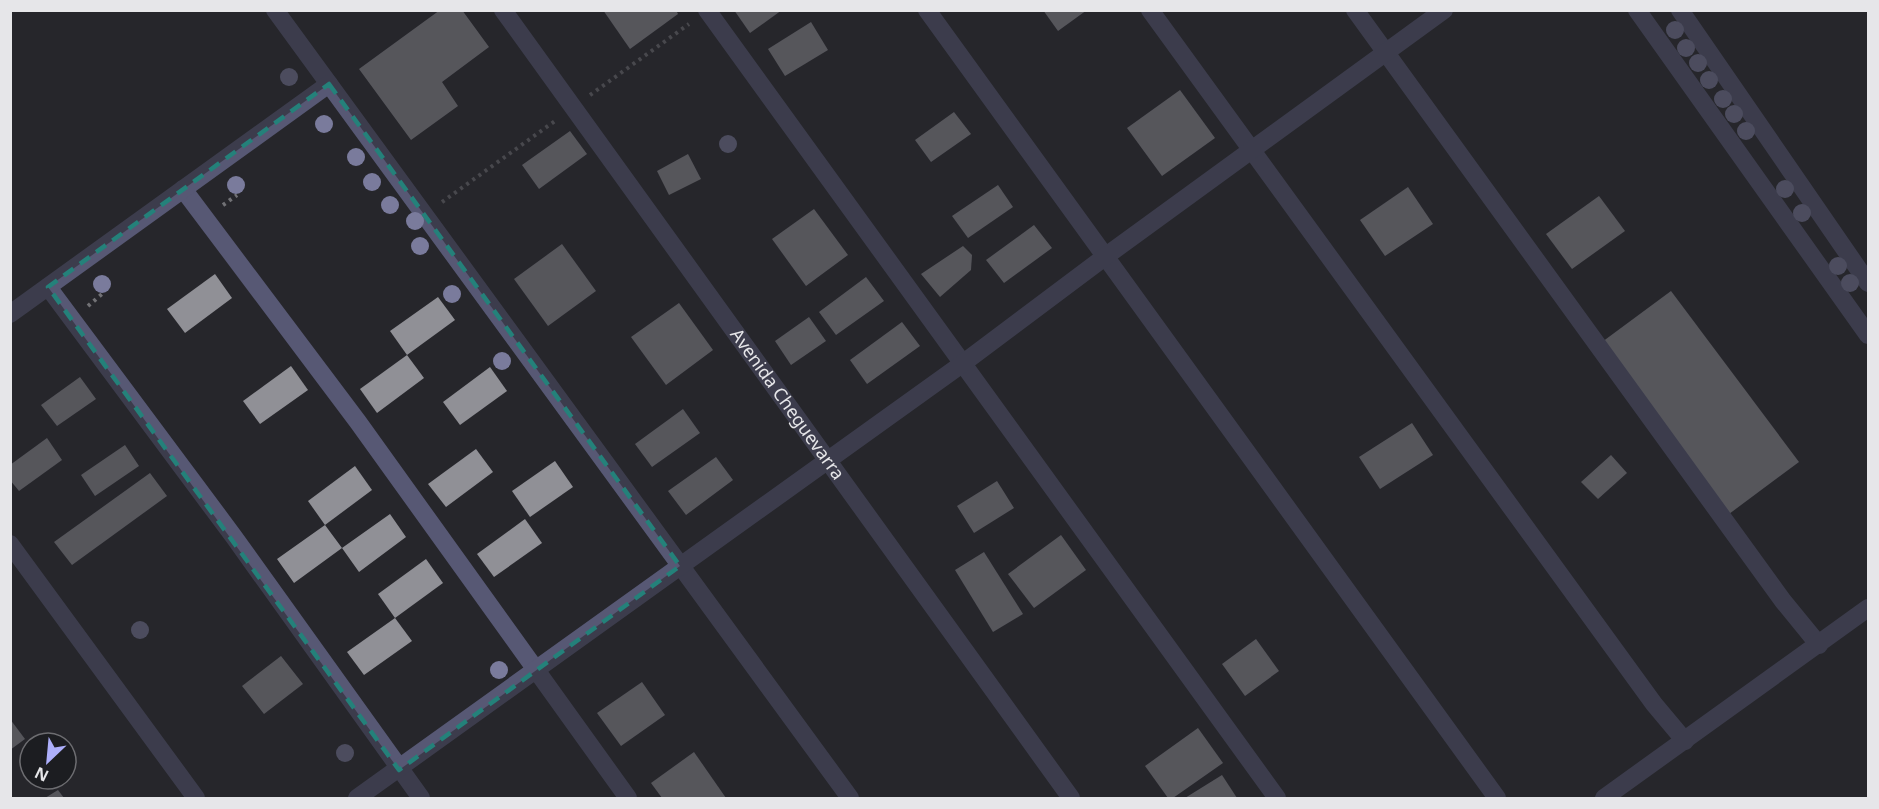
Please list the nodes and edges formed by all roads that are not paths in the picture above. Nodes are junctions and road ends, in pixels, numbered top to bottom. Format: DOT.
graph roads {
  1 [pos="275,10"];
  2 [pos="503,10"];
  3 [pos="707,10"];
  4 [pos="927,10"];
  5 [pos="1150,10"];
  6 [pos="1355,10"];
  7 [pos="1443,10"];
  8 [pos="1637,10"];
  9 [pos="1680,10"];
  10 [pos="1386,53"];
  11 [pos="329,84"];
  12 [pos="1252,151"];
  13 [pos="183,189"];
  14 [pos="1106,255"];
  15 [pos="1869,283"];
  16 [pos="48,287"];
  17 [pos="10,314"];
  18 [pos="1869,335"];
  19 [pos="962,364"];
  20 [pos="827,459"];
  21 [pos="10,544"];
  22 [pos="680,566"];
  23 [pos="1869,608"];
  24 [pos="1819,645"];
  25 [pos="536,671"];
  26 [pos="1685,741"];
  27 [pos="399,770"];
  28 [pos="196,798"];
  29 [pos="357,798"];
  30 [pos="421,798"];
  31 [pos="628,798"];
  32 [pos="850,798"];
  33 [pos="1071,798"];
  34 [pos="1277,798"];
  35 [pos="1497,798"];
  36 [pos="1604,798"];
  1 -- 11 [label="street"];
  2 -- 20 [label="street, Avenida Cheguevarra"];
  3 -- 19 [label="street"];
  4 -- 14 [label="street"];
  5 -- 12 [label="street"];
  6 -- 10 [label="street"];
  7 -- 10 [label="street"];
  8 -- 18 [label="street"];
  9 -- 15 [label="street"];
  10 -- 12 [label="street"];
  10 -- 24 [label="street"];
  11 -- 13 [label="street"];
  11 -- 22 [label="street"];
  12 -- 14 [label="street"];
  12 -- 26 [label="street"];
  13 -- 16 [label="street"];
  13 -- 25 [label="street"];
  14 -- 19 [label="street"];
  14 -- 35 [label="street"];
  16 -- 17 [label="street"];
  16 -- 27 [label="street"];
  19 -- 20 [label="street"];
  19 -- 34 [label="street"];
  20 -- 22 [label="street"];
  20 -- 33 [label="street, Avenida Cheguevarra"];
  21 -- 28 [label="street"];
  22 -- 25 [label="street"];
  22 -- 32 [label="street"];
  23 -- 24 [label="street"];
  24 -- 26 [label="street"];
  25 -- 27 [label="street"];
  25 -- 31 [label="street"];
  26 -- 36 [label="street"];
  27 -- 29 [label="street"];
  27 -- 30 [label="street"];
}
